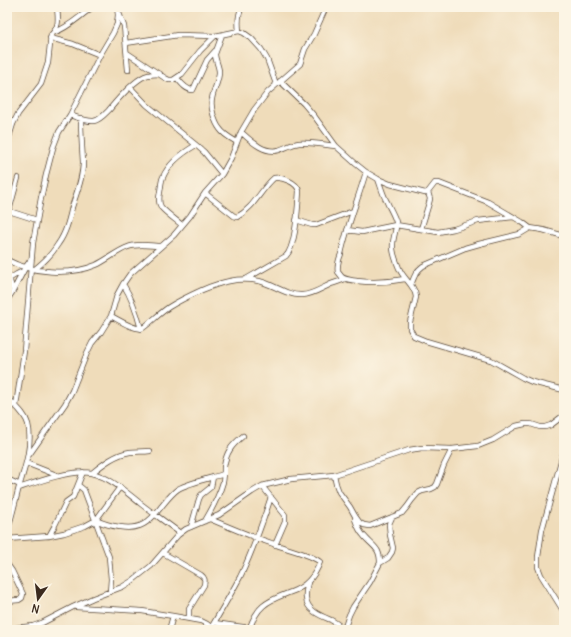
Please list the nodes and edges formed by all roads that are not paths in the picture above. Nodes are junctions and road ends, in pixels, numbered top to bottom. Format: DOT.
graph roads {
  1 [pos="57,7"];
  2 [pos="93,7"];
  3 [pos="242,7"];
  4 [pos="326,7"];
  5 [pos="117,9"];
  6 [pos="239,31"];
  7 [pos="52,35"];
  8 [pos="222,35"];
  9 [pos="215,36"];
  10 [pos="126,43"];
  11 [pos="217,50"];
  12 [pos="127,54"];
  13 [pos="100,56"];
  14 [pos="128,70"];
  15 [pos="160,74"];
  16 [pos="177,78"];
  17 [pos="278,83"];
  18 [pos="130,87"];
  19 [pos="70,115"];
  20 [pos="7,116"];
  21 [pos="81,118"];
  22 [pos="13,124"];
  23 [pos="241,132"];
  24 [pos="237,142"];
  25 [pos="7,143"];
  26 [pos="196,145"];
  27 [pos="336,146"];
  28 [pos="366,172"];
  29 [pos="222,174"];
  30 [pos="18,178"];
  31 [pos="378,179"];
  32 [pos="428,192"];
  33 [pos="205,193"];
  34 [pos="353,211"];
  35 [pos="513,217"];
  36 [pos="36,220"];
  37 [pos="296,220"];
  38 [pos="182,225"];
  39 [pos="396,225"];
  40 [pos="530,228"];
  41 [pos="421,229"];
  42 [pos="347,230"];
  43 [pos="564,236"];
  44 [pos="161,246"];
  45 [pos="33,256"];
  46 [pos="7,260"];
  47 [pos="33,269"];
  48 [pos="24,270"];
  49 [pos="7,272"];
  50 [pos="8,279"];
  51 [pos="246,279"];
  52 [pos="345,279"];
  53 [pos="405,279"];
  54 [pos="123,284"];
  55 [pos="411,285"];
  56 [pos="13,291"];
  57 [pos="7,300"];
  58 [pos="111,316"];
  59 [pos="141,329"];
  60 [pos="564,390"];
  61 [pos="7,397"];
  62 [pos="15,405"];
  63 [pos="7,411"];
  64 [pos="564,415"];
  65 [pos="243,436"];
  66 [pos="452,449"];
  67 [pos="564,450"];
  68 [pos="150,452"];
  69 [pos="29,455"];
  70 [pos="26,462"];
  71 [pos="83,472"];
  72 [pos="92,473"];
  73 [pos="224,474"];
  74 [pos="334,475"];
  75 [pos="59,476"];
  76 [pos="213,477"];
  77 [pos="7,480"];
  78 [pos="78,485"];
  79 [pos="20,486"];
  80 [pos="262,486"];
  81 [pos="120,487"];
  82 [pos="271,497"];
  83 [pos="155,515"];
  84 [pos="355,516"];
  85 [pos="392,517"];
  86 [pos="207,520"];
  87 [pos="96,521"];
  88 [pos="190,527"];
  89 [pos="7,530"];
  90 [pos="180,533"];
  91 [pos="49,536"];
  92 [pos="256,538"];
  93 [pos="7,539"];
  94 [pos="275,545"];
  95 [pos="163,553"];
  96 [pos="380,563"];
  97 [pos="7,564"];
  98 [pos="308,582"];
  99 [pos="110,592"];
  100 [pos="7,601"];
  101 [pos="73,607"];
  102 [pos="564,612"];
  103 [pos="173,616"];
  104 [pos="189,619"];
  105 [pos="42,623"];
  106 [pos="213,627"];
  107 [pos="7,629"];
  108 [pos="250,629"];
  109 [pos="37,630"];
  110 [pos="62,630"];
  111 [pos="169,630"];
  112 [pos="344,630"];
  1 -- 7 [label="street"];
  2 -- 7 [label="street"];
  3 -- 6 [label="street"];
  4 -- 17 [label="street"];
  5 -- 10 [label="street"];
  5 -- 13 [label="street"];
  6 -- 8 [label="street"];
  6 -- 17 [label="street"];
  7 -- 13 [label="street"];
  7 -- 22 [label="street"];
  8 -- 9 [label="street"];
  8 -- 11 [label="street"];
  9 -- 10 [label="street"];
  9 -- 16 [label="street"];
  10 -- 12 [label="street"];
  11 -- 16 [label="street"];
  11 -- 24 [label="street"];
  12 -- 14 [label="street"];
  12 -- 15 [label="street"];
  13 -- 19 [label="street"];
  15 -- 16 [label="street"];
  15 -- 18 [label="street"];
  17 -- 23 [label="street"];
  17 -- 27 [label="street"];
  18 -- 21 [label="street"];
  18 -- 26 [label="street"];
  19 -- 21 [label="street"];
  19 -- 36 [label="street"];
  20 -- 22 [label="street"];
  21 -- 47 [label="street"];
  22 -- 25 [label="street"];
  23 -- 24 [label="street"];
  23 -- 27 [label="street"];
  24 -- 29 [label="street"];
  26 -- 29 [label="street"];
  26 -- 38 [label="street"];
  27 -- 28 [label="street"];
  28 -- 31 [label="street"];
  28 -- 34 [label="street"];
  29 -- 33 [label="street"];
  30 -- 36 [label="street"];
  31 -- 32 [label="street"];
  31 -- 39 [label="street"];
  32 -- 35 [label="street"];
  32 -- 41 [label="street"];
  33 -- 37 [label="street"];
  33 -- 38 [label="street"];
  34 -- 37 [label="street"];
  34 -- 42 [label="street"];
  35 -- 40 [label="street"];
  35 -- 41 [label="street"];
  36 -- 45 [label="street"];
  37 -- 51 [label="street"];
  38 -- 44 [label="street"];
  39 -- 41 [label="street"];
  39 -- 42 [label="street"];
  39 -- 53 [label="street"];
  40 -- 43 [label="street"];
  40 -- 55 [label="street"];
  42 -- 52 [label="street"];
  44 -- 47 [label="street"];
  44 -- 54 [label="street"];
  45 -- 47 [label="street"];
  45 -- 48 [label="street"];
  46 -- 48 [label="street"];
  47 -- 48 [label="street"];
  47 -- 62 [label="street"];
  48 -- 50 [label="street"];
  48 -- 56 [label="street"];
  49 -- 50 [label="street"];
  50 -- 56 [label="street"];
  51 -- 52 [label="street"];
  51 -- 59 [label="street"];
  52 -- 53 [label="street"];
  53 -- 55 [label="street"];
  54 -- 58 [label="street"];
  54 -- 59 [label="street"];
  55 -- 60 [label="street"];
  56 -- 57 [label="street"];
  58 -- 59 [label="street"];
  58 -- 69 [label="street"];
  61 -- 62 [label="street"];
  62 -- 63 [label="street"];
  62 -- 69 [label="street"];
  64 -- 66 [label="street"];
  65 -- 73 [label="street"];
  66 -- 74 [label="street"];
  66 -- 85 [label="street"];
  67 -- 102 [label="street"];
  68 -- 72 [label="street"];
  69 -- 70 [label="street"];
  70 -- 75 [label="street"];
  70 -- 79 [label="street"];
  71 -- 72 [label="street"];
  71 -- 75 [label="street"];
  71 -- 78 [label="street"];
  72 -- 81 [label="street"];
  73 -- 76 [label="street"];
  73 -- 86 [label="street"];
  74 -- 80 [label="street"];
  74 -- 84 [label="street"];
  75 -- 79 [label="street"];
  76 -- 83 [label="street"];
  76 -- 88 [label="street"];
  77 -- 79 [label="street"];
  78 -- 87 [label="street"];
  78 -- 91 [label="street"];
  79 -- 89 [label="street"];
  80 -- 82 [label="street"];
  80 -- 86 [label="street"];
  81 -- 83 [label="street"];
  81 -- 87 [label="street"];
  82 -- 92 [label="street"];
  82 -- 94 [label="street"];
  83 -- 87 [label="street"];
  83 -- 90 [label="street"];
  84 -- 85 [label="street"];
  84 -- 96 [label="street"];
  85 -- 96 [label="street"];
  86 -- 88 [label="street"];
  86 -- 92 [label="street"];
  87 -- 91 [label="street"];
  87 -- 99 [label="street"];
  88 -- 90 [label="street"];
  90 -- 95 [label="street"];
  91 -- 93 [label="street"];
  92 -- 94 [label="street"];
  92 -- 106 [label="street"];
  94 -- 98 [label="street"];
  95 -- 99 [label="street"];
  95 -- 104 [label="street"];
  96 -- 112 [label="street"];
  97 -- 100 [label="street"];
  98 -- 108 [label="street"];
  98 -- 112 [label="street"];
  99 -- 101 [label="street"];
  101 -- 103 [label="street"];
  101 -- 105 [label="street"];
  103 -- 104 [label="street"];
  103 -- 111 [label="street"];
  104 -- 106 [label="street"];
  105 -- 107 [label="street"];
  105 -- 109 [label="street"];
  106 -- 108 [label="street"];
  109 -- 110 [label="street"];
}
